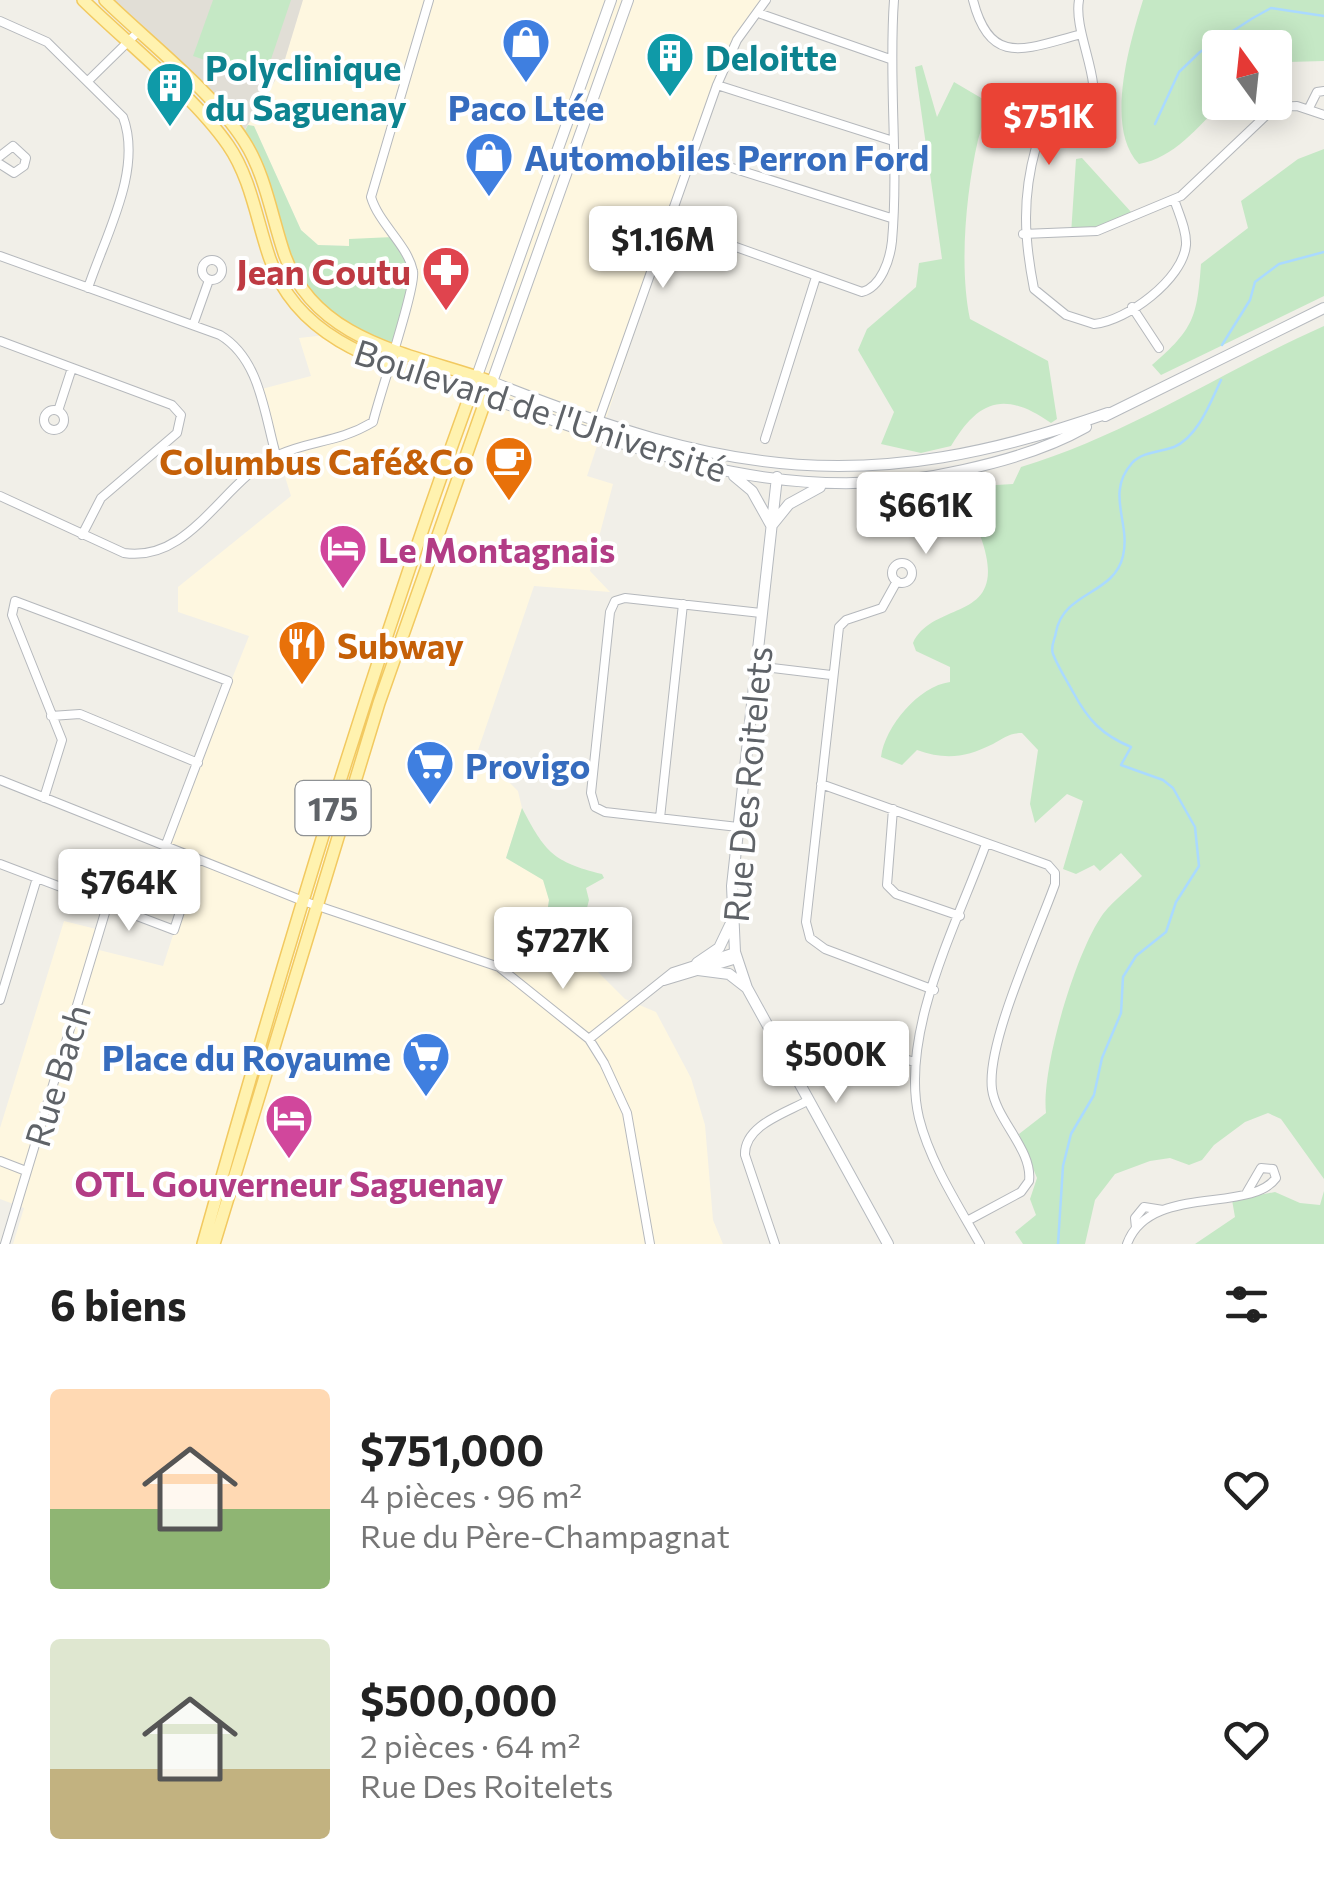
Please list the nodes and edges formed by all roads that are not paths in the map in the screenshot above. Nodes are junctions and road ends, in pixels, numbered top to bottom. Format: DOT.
graph roads {
  1 [pos="83,0"];
  2 [pos="104,0"];
  3 [pos="429,0"];
  4 [pos="611,0"];
  5 [pos="628,0"];
  6 [pos="766,0"];
  7 [pos="894,0"];
  8 [pos="973,0"];
  9 [pos="1079,0"];
  10 [pos="761,14"];
  11 [pos="0,21"];
  12 [pos="138,32"];
  13 [pos="1078,35"];
  14 [pos="128,44"];
  15 [pos="890,60"];
  16 [pos="88,81"];
  17 [pos="717,85"];
  18 [pos="1324,91"];
  19 [pos="1309,108"];
  20 [pos="1324,115"];
  21 [pos="890,140"];
  22 [pos="0,153"];
  23 [pos="691,155"];
  24 [pos="0,164"];
  25 [pos="1174,198"];
  26 [pos="891,218"];
  27 [pos="666,222"];
  28 [pos="1023,234"];
  29 [pos="0,256"];
  30 [pos="816,277"];
  31 [pos="209,280"];
  32 [pos="88,288"];
  33 [pos="1132,307"];
  34 [pos="1324,308"];
  35 [pos="193,325"];
  36 [pos="0,342"];
  37 [pos="1158,348"];
  38 [pos="392,349"];
  39 [pos="387,363"];
  40 [pos="72,368"];
  41 [pos="477,376"];
  42 [pos="492,382"];
  43 [pos="472,392"];
  44 [pos="486,397"];
  45 [pos="58,411"];
  46 [pos="1108,414"];
  47 [pos="598,420"];
  48 [pos="593,434"];
  49 [pos="764,440"];
  50 [pos="276,455"];
  51 [pos="778,466"];
  52 [pos="732,474"];
  53 [pos="777,481"];
  54 [pos="828,484"];
  55 [pos="0,496"];
  56 [pos="771,526"];
  57 [pos="82,536"];
  58 [pos="897,582"];
  59 [pos="683,604"];
  60 [pos="761,613"];
  61 [pos="755,666"];
  62 [pos="831,675"];
  63 [pos="51,716"];
  64 [pos="198,763"];
  65 [pos="0,780"];
  66 [pos="821,784"];
  67 [pos="44,798"];
  68 [pos="893,809"];
  69 [pos="660,818"];
  70 [pos="738,827"];
  71 [pos="986,844"];
  72 [pos="166,847"];
  73 [pos="197,860"];
  74 [pos="0,864"];
  75 [pos="37,878"];
  76 [pos="302,901"];
  77 [pos="108,906"];
  78 [pos="317,906"];
  79 [pos="960,916"];
  80 [pos="731,924"];
  81 [pos="736,956"];
  82 [pos="698,966"];
  83 [pos="748,988"];
  84 [pos="934,990"];
  85 [pos="0,1000"];
  86 [pos="589,1038"];
  87 [pos="783,1052"];
  88 [pos="914,1062"];
  89 [pos="809,1100"];
  90 [pos="0,1162"];
  91 [pos="26,1171"];
  92 [pos="1247,1192"];
  93 [pos="968,1221"];
  94 [pos="5,1244"];
  95 [pos="203,1244"];
  96 [pos="214,1244"];
  97 [pos="650,1244"];
  98 [pos="775,1244"];
  99 [pos="888,1244"];
  100 [pos="980,1244"];
  101 [pos="1127,1244"];
  1 -- 14 [label="main road, Boulevard de l'Université"];
  2 -- 12 [label="main road, Boulevard de l'Université"];
  3 -- 38 [label="street"];
  4 -- 41 [label="main road"];
  5 -- 42 [label="main road"];
  6 -- 10 [label="street"];
  7 -- 15 [label="street"];
  8 -- 13 [label="street"];
  9 -- 13 [label="street"];
  10 -- 15 [label="street"];
  10 -- 17 [label="street"];
  11 -- 16 [label="street"];
  12 -- 14 [label="street"];
  12 -- 38 [label="main road, Boulevard de l'Université"];
  13 -- 28 [label="street"];
  14 -- 16 [label="street"];
  14 -- 39 [label="main road, Boulevard de l'Université"];
  15 -- 21 [label="street"];
  16 -- 32 [label="street"];
  17 -- 21 [label="street"];
  17 -- 23 [label="street"];
  18 -- 19 [label="street"];
  19 -- 20 [label="street"];
  19 -- 25 [label="street"];
  21 -- 26 [label="street"];
  22 -- 24 [label="street"];
  23 -- 26 [label="street"];
  23 -- 27 [label="street"];
  25 -- 28 [label="street"];
  25 -- 33 [label="street"];
  26 -- 30 [label="street"];
  27 -- 30 [label="street"];
  27 -- 47 [label="street"];
  28 -- 33 [label="street"];
  29 -- 32 [label="street"];
  30 -- 49 [label="street"];
  31 -- 35 [label="street"];
  32 -- 35 [label="street"];
  33 -- 37 [label="street"];
  34 -- 46 [label="main road, Boulevard de l'Université"];
  35 -- 50 [label="street"];
  36 -- 40 [label="street"];
  38 -- 39 [label="street"];
  38 -- 41 [label="main road, Boulevard de l'Université"];
  39 -- 43 [label="main road, Boulevard de l'Université"];
  39 -- 50 [label="street"];
  40 -- 45 [label="street"];
  40 -- 57 [label="street"];
  41 -- 42 [label="main road, Boulevard de l'Université"];
  41 -- 43 [label="main road, 175"];
  42 -- 44 [label="main road, 175"];
  42 -- 47 [label="main road, Boulevard de l'Université"];
  43 -- 44 [label="main road, Boulevard de l'Université"];
  43 -- 76 [label="main road, 175"];
  44 -- 48 [label="main road, Boulevard de l'Université"];
  44 -- 78 [label="main road, 175"];
  46 -- 51 [label="main road, Boulevard de l'Université"];
  46 -- 54 [label="main road, Boulevard de l'Université"];
  47 -- 48 [label="street"];
  47 -- 51 [label="main road, Boulevard de l'Université"];
  48 -- 52 [label="main road, Boulevard de l'Université"];
  50 -- 57 [label="street"];
  51 -- 53 [label="main road, Rue Des Roitelets"];
  52 -- 53 [label="main road, Boulevard de l'Université"];
  52 -- 56 [label="main road"];
  53 -- 54 [label="main road, Boulevard de l'Université"];
  53 -- 56 [label="main road, Rue Des Roitelets"];
  54 -- 56 [label="main road"];
  55 -- 57 [label="street"];
  56 -- 60 [label="main road, Rue Des Roitelets"];
  58 -- 62 [label="street"];
  59 -- 60 [label="street"];
  59 -- 69 [label="street"];
  59 -- 69 [label="street"];
  60 -- 61 [label="main road, Rue Des Roitelets"];
  61 -- 62 [label="street"];
  61 -- 70 [label="main road, Rue Des Roitelets"];
  62 -- 66 [label="street"];
  63 -- 64 [label="street"];
  63 -- 64 [label="street"];
  63 -- 67 [label="street"];
  64 -- 72 [label="street"];
  65 -- 67 [label="street"];
  66 -- 68 [label="street"];
  66 -- 84 [label="street"];
  67 -- 72 [label="street"];
  68 -- 71 [label="street"];
  68 -- 79 [label="street"];
  69 -- 70 [label="street"];
  70 -- 80 [label="main road, Rue Des Roitelets"];
  71 -- 79 [label="street"];
  71 -- 93 [label="street"];
  72 -- 73 [label="street"];
  73 -- 76 [label="street"];
  73 -- 77 [label="street"];
  74 -- 75 [label="street"];
  75 -- 77 [label="street"];
  75 -- 85 [label="street"];
  76 -- 78 [label="street"];
  76 -- 95 [label="main road, 175"];
  77 -- 91 [label="street, Rue Bach"];
  78 -- 86 [label="street"];
  78 -- 96 [label="main road, 175"];
  79 -- 84 [label="street"];
  80 -- 81 [label="main road, Rue Des Roitelets"];
  80 -- 82 [label="main road"];
  81 -- 82 [label="street"];
  81 -- 83 [label="main road, Rue Des Roitelets"];
  82 -- 83 [label="main road"];
  82 -- 86 [label="street"];
  83 -- 87 [label="main road, Rue Des Roitelets"];
  84 -- 88 [label="street"];
  86 -- 97 [label="street"];
  87 -- 88 [label="street"];
  87 -- 89 [label="main road, Rue Des Roitelets"];
  88 -- 93 [label="street"];
  89 -- 98 [label="street"];
  89 -- 99 [label="main road, Rue Des Roitelets"];
  90 -- 91 [label="street"];
  91 -- 94 [label="street, Rue Bach"];
  92 -- 101 [label="street"];
  93 -- 100 [label="street"];
}
